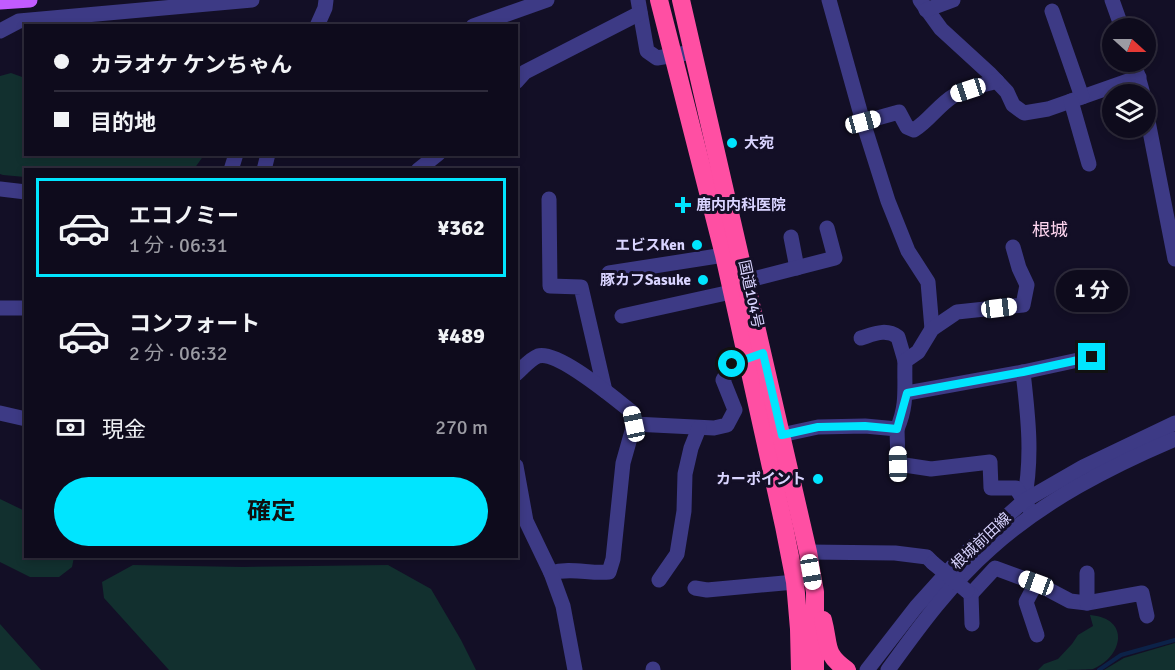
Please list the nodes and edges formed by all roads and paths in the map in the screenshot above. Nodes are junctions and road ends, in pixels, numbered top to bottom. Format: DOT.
graph roads {
  1 [pos="30,0"];
  2 [pos="252,0"];
  3 [pos="326,0"];
  4 [pos="547,0"];
  5 [pos="659,0"];
  6 [pos="681,0"];
  7 [pos="829,0"];
  8 [pos="953,0"];
  9 [pos="1112,0"];
  10 [pos="0,2"];
  11 [pos="923,5"];
  12 [pos="639,7"];
  13 [pos="1052,11"];
  14 [pos="1118,18"];
  15 [pos="318,24"];
  16 [pos="479,24"];
  17 [pos="0,31"];
  18 [pos="693,52"];
  19 [pos="674,56"];
  20 [pos="1137,72"];
  21 [pos="1139,77"];
  22 [pos="518,80"];
  23 [pos="997,81"];
  24 [pos="1141,84"];
  25 [pos="1076,99"];
  26 [pos="863,122"];
  27 [pos="1151,138"];
  28 [pos="436,156"];
  29 [pos="1089,164"];
  30 [pos="420,168"];
  31 [pos="0,189"];
  32 [pos="24,192"];
  33 [pos="549,199"];
  34 [pos="827,228"];
  35 [pos="791,237"];
  36 [pos="1013,247"];
  37 [pos="724,255"];
  38 [pos="1175,259"];
  39 [pos="797,268"];
  40 [pos="609,273"];
  41 [pos="738,286"];
  42 [pos="24,308"];
  43 [pos="0,309"];
  44 [pos="622,316"];
  45 [pos="932,329"];
  46 [pos="861,338"];
  47 [pos="755,356"];
  48 [pos="1092,357"];
  49 [pos="905,361"];
  50 [pos="1023,372"];
  51 [pos="518,373"];
  52 [pos="605,391"];
  53 [pos="907,393"];
  54 [pos="0,413"];
  55 [pos="24,419"];
  56 [pos="1175,423"];
  57 [pos="634,424"];
  58 [pos="699,428"];
  59 [pos="897,429"];
  60 [pos="782,435"];
  61 [pos="1175,439"];
  62 [pos="1127,452"];
  63 [pos="518,477"];
  64 [pos="1024,501"];
  65 [pos="1033,515"];
  66 [pos="808,552"];
  67 [pos="551,573"];
  68 [pos="1087,573"];
  69 [pos="659,580"];
  70 [pos="795,582"];
  71 [pos="1036,583"];
  72 [pos="695,588"];
  73 [pos="815,592"];
  74 [pos="968,593"];
  75 [pos="1087,603"];
  76 [pos="1147,616"];
  77 [pos="972,624"];
  78 [pos="1037,635"];
  79 [pos="575,670"];
  80 [pos="800,670"];
  81 [pos="815,670"];
  82 [pos="847,670"];
  83 [pos="867,670"];
  84 [pos="888,670"];
  1 -- 10 [label="main road"];
  2 -- 17 [label="street"];
  3 -- 15 [label="street"];
  4 -- 16 [label="street"];
  5 -- 19 [label="highway, 国道104号"];
  6 -- 18 [label="highway, 国道104号"];
  7 -- 26 [label="street"];
  8 -- 11 [label="street"];
  9 -- 14 [label="street"];
  11 -- 23 [label="street"];
  12 -- 19 [label="street"];
  12 -- 22 [label="street"];
  13 -- 25 [label="street"];
  18 -- 19 [label="street"];
  18 -- 41 [label="highway, 国道104号"];
  19 -- 37 [label="highway, 国道104号"];
  20 -- 21 [label="street"];
  21 -- 24 [label="street"];
  21 -- 25 [label="street"];
  23 -- 25 [label="street"];
  23 -- 26 [label="street"];
  25 -- 29 [label="street"];
  26 -- 45 [label="street"];
  27 -- 38 [label="street"];
  28 -- 30 [label="street"];
  31 -- 32 [label="street"];
  33 -- 52 [label="street"];
  34 -- 39 [label="street"];
  35 -- 39 [label="street"];
  36 -- 45 [label="street"];
  37 -- 40 [label="street"];
  37 -- 41 [label="highway, 国道104号"];
  39 -- 41 [label="street"];
  41 -- 44 [label="street"];
  41 -- 47 [label="highway, 国道104号"];
  42 -- 43 [label="street"];
  45 -- 49 [label="street"];
  46 -- 49 [label="street"];
  47 -- 58 [label="street"];
  47 -- 60 [label="highway, 国道104号"];
  47 -- 70 [label="highway, 国道104号"];
  48 -- 50 [label="street"];
  49 -- 53 [label="street"];
  50 -- 53 [label="street"];
  50 -- 64 [label="street"];
  51 -- 52 [label="street"];
  52 -- 57 [label="street"];
  53 -- 59 [label="street"];
  54 -- 55 [label="street"];
  56 -- 62 [label="street"];
  57 -- 58 [label="street"];
  57 -- 67 [label="street"];
  58 -- 69 [label="street"];
  59 -- 60 [label="street"];
  59 -- 64 [label="street"];
  60 -- 66 [label="highway, 国道104号"];
  61 -- 62 [label="street"];
  62 -- 64 [label="street, 根城前田線"];
  62 -- 65 [label="street, 根城前田線"];
  63 -- 67 [label="street"];
  64 -- 65 [label="street"];
  64 -- 83 [label="street, 根城前田線"];
  65 -- 84 [label="street, 根城前田線"];
  66 -- 73 [label="highway, 国道104号"];
  66 -- 74 [label="street, bridge"];
  67 -- 79 [label="street"];
  68 -- 75 [label="street"];
  70 -- 72 [label="street"];
  70 -- 80 [label="highway, 国道104号"];
  71 -- 74 [label="street"];
  71 -- 75 [label="street"];
  71 -- 78 [label="street"];
  73 -- 81 [label="highway, 国道104号"];
  73 -- 82 [label="highway"];
  74 -- 77 [label="street"];
  75 -- 76 [label="street"];
}
